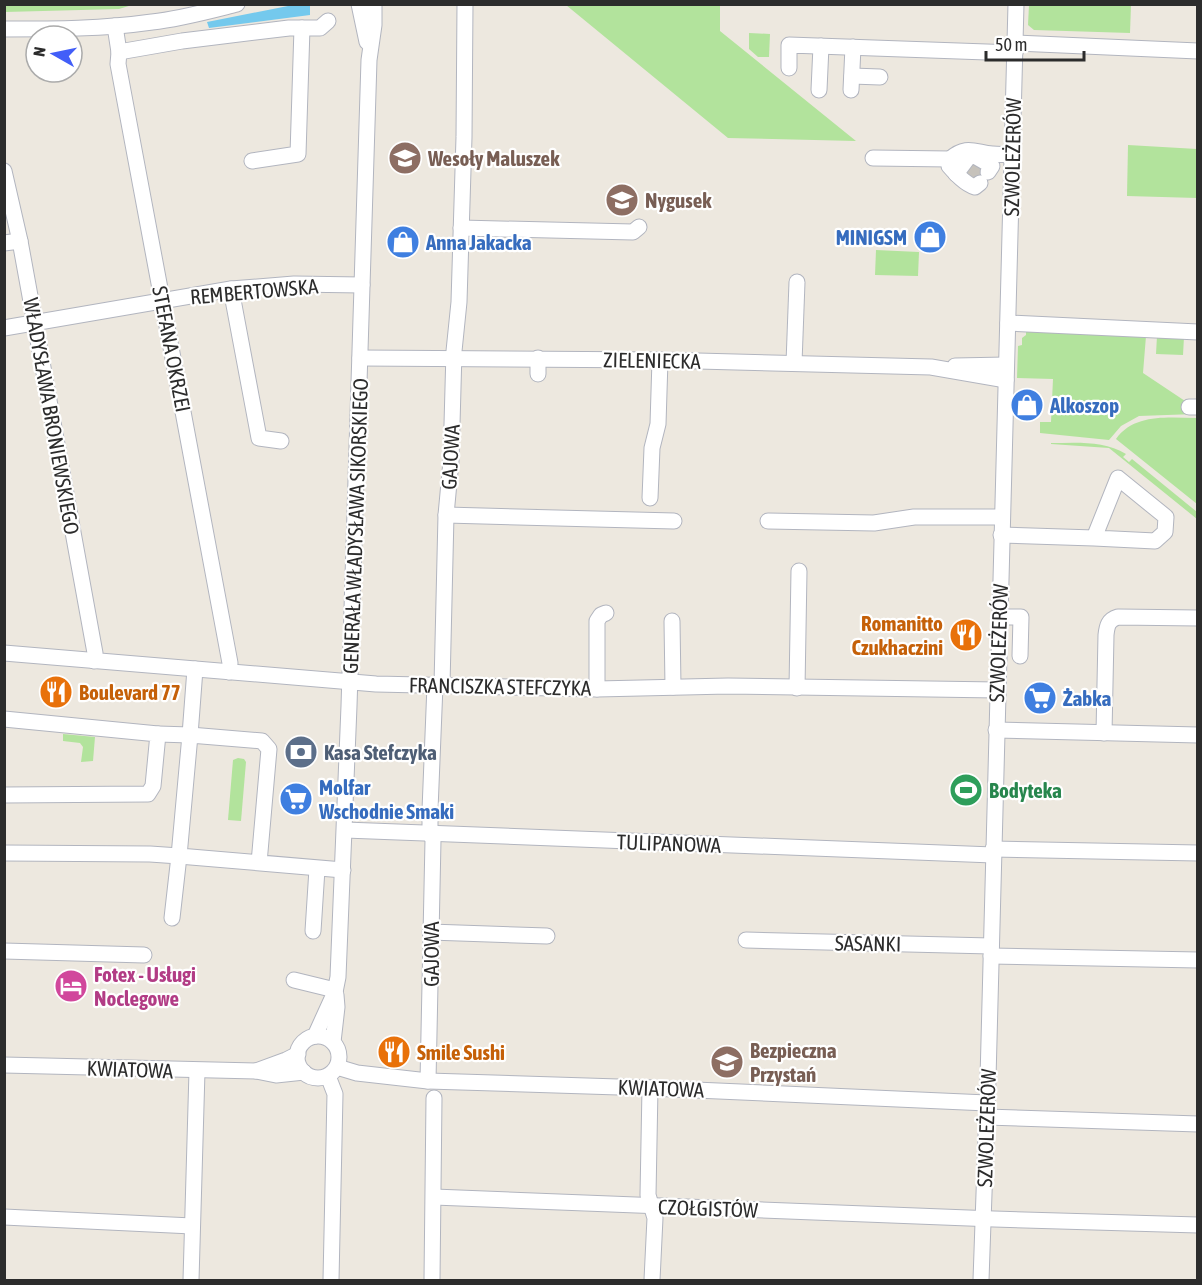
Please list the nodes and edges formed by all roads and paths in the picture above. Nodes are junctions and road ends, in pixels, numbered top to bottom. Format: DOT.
graph roads {
  1 [pos="237,4"];
  2 [pos="359,4"];
  3 [pos="374,4"];
  4 [pos="465,4"];
  5 [pos="1016,4"];
  6 [pos="328,21"];
  7 [pos="115,26"];
  8 [pos="302,28"];
  9 [pos="4,29"];
  10 [pos="821,46"];
  11 [pos="853,47"];
  12 [pos="1015,48"];
  13 [pos="1197,51"];
  14 [pos="119,52"];
  15 [pos="369,60"];
  16 [pos="789,68"];
  17 [pos="880,77"];
  18 [pos="819,90"];
  19 [pos="1012,155"];
  20 [pos="873,158"];
  21 [pos="252,161"];
  22 [pos="4,171"];
  23 [pos="639,227"];
  24 [pos="461,228"];
  25 [pos="20,241"];
  26 [pos="4,243"];
  27 [pos="797,282"];
  28 [pos="362,285"];
  29 [pos="231,290"];
  30 [pos="162,300"];
  31 [pos="35,322"];
  32 [pos="1008,323"];
  33 [pos="4,328"];
  34 [pos="1197,332"];
  35 [pos="360,358"];
  36 [pos="454,358"];
  37 [pos="660,360"];
  38 [pos="794,363"];
  39 [pos="1006,372"];
  40 [pos="281,441"];
  41 [pos="650,498"];
  42 [pos="446,515"];
  43 [pos="1002,517"];
  44 [pos="674,520"];
  45 [pos="768,521"];
  46 [pos="1001,535"];
  47 [pos="1094,538"];
  48 [pos="799,571"];
  49 [pos="606,613"];
  50 [pos="999,617"];
  51 [pos="1197,618"];
  52 [pos="672,621"];
  53 [pos="4,653"];
  54 [pos="1020,656"];
  55 [pos="94,661"];
  56 [pos="195,669"];
  57 [pos="229,672"];
  58 [pos="350,682"];
  59 [pos="431,682"];
  60 [pos="673,687"];
  61 [pos="597,688"];
  62 [pos="797,688"];
  63 [pos="997,690"];
  64 [pos="4,719"];
  65 [pos="996,730"];
  66 [pos="1104,733"];
  67 [pos="158,734"];
  68 [pos="190,735"];
  69 [pos="1197,735"];
  70 [pos="4,795"];
  71 [pos="345,830"];
  72 [pos="430,832"];
  73 [pos="993,852"];
  74 [pos="4,853"];
  75 [pos="1197,853"];
  76 [pos="178,856"];
  77 [pos="259,863"];
  78 [pos="330,870"];
  79 [pos="172,918"];
  80 [pos="313,931"];
  81 [pos="430,932"];
  82 [pos="547,936"];
  83 [pos="746,940"];
  84 [pos="4,951"];
  85 [pos="991,951"];
  86 [pos="144,955"];
  87 [pos="1197,960"];
  88 [pos="294,980"];
  89 [pos="335,991"];
  90 [pos="315,1036"];
  91 [pos="333,1042"];
  92 [pos="298,1054"];
  93 [pos="4,1065"];
  94 [pos="197,1071"];
  95 [pos="256,1071"];
  96 [pos="303,1072"];
  97 [pos="332,1072"];
  98 [pos="428,1081"];
  99 [pos="650,1088"];
  100 [pos="434,1098"];
  101 [pos="987,1110"];
  102 [pos="1197,1124"];
  103 [pos="434,1197"];
  104 [pos="651,1206"];
  105 [pos="4,1217"];
  106 [pos="983,1219"];
  107 [pos="192,1226"];
  108 [pos="1197,1226"];
  109 [pos="191,1281"];
  110 [pos="331,1281"];
  111 [pos="432,1281"];
  112 [pos="652,1281"];
  113 [pos="981,1281"];
  1 -- 7 [label="street"];
  2 -- 15 [label="street, GENERAŁA WŁADYSŁAWA SIKORSKIEGO"];
  3 -- 15 [label="street, GENERAŁA WŁADYSŁAWA SIKORSKIEGO"];
  4 -- 24 [label="street, GAJOWA"];
  5 -- 12 [label="street, SZWOLEŻERÓW"];
  6 -- 8 [label="street"];
  7 -- 9 [label="street"];
  7 -- 14 [label="street, STEFANA OKRZEI"];
  8 -- 14 [label="street"];
  8 -- 21 [label="street"];
  10 -- 11 [label="street"];
  10 -- 16 [label="street"];
  10 -- 18 [label="street"];
  11 -- 12 [label="street"];
  11 -- 17 [label="street"];
  12 -- 13 [label="street"];
  12 -- 19 [label="street, SZWOLEŻERÓW"];
  14 -- 30 [label="street, STEFANA OKRZEI"];
  15 -- 28 [label="street, GENERAŁA WŁADYSŁAWA SIKORSKIEGO"];
  19 -- 20 [label="street"];
  19 -- 32 [label="street, SZWOLEŻERÓW"];
  22 -- 25 [label="street, WŁADYSŁAWA BRONIEWSKIEGO"];
  23 -- 24 [label="street"];
  24 -- 36 [label="street, GAJOWA"];
  25 -- 26 [label="street"];
  25 -- 31 [label="street, WŁADYSŁAWA BRONIEWSKIEGO"];
  27 -- 38 [label="street"];
  28 -- 29 [label="street, REMBERTOWSKA"];
  28 -- 35 [label="street, GENERAŁA WŁADYSŁAWA SIKORSKIEGO"];
  29 -- 30 [label="street, REMBERTOWSKA"];
  29 -- 40 [label="street"];
  30 -- 31 [label="street, REMBERTOWSKA"];
  30 -- 57 [label="street, STEFANA OKRZEI"];
  31 -- 33 [label="street, REMBERTOWSKA"];
  31 -- 55 [label="street, WŁADYSŁAWA BRONIEWSKIEGO"];
  32 -- 34 [label="street"];
  32 -- 39 [label="street, SZWOLEŻERÓW"];
  35 -- 36 [label="street, ZIELENIECKA"];
  35 -- 58 [label="street, GENERAŁA WŁADYSŁAWA SIKORSKIEGO"];
  36 -- 37 [label="street, ZIELENIECKA"];
  36 -- 42 [label="street, GAJOWA"];
  37 -- 38 [label="street, ZIELENIECKA"];
  37 -- 41 [label="street"];
  38 -- 39 [label="street, ZIELENIECKA"];
  39 -- 43 [label="street, SZWOLEŻERÓW"];
  42 -- 44 [label="street"];
  42 -- 59 [label="street, GAJOWA"];
  43 -- 45 [label="street"];
  43 -- 46 [label="street, SZWOLEŻERÓW"];
  46 -- 47 [label="street"];
  46 -- 50 [label="street, SZWOLEŻERÓW"];
  47 -- 47 [label="street"];
  48 -- 62 [label="street"];
  49 -- 61 [label="street"];
  50 -- 54 [label="street"];
  50 -- 63 [label="street, SZWOLEŻERÓW"];
  51 -- 66 [label="street"];
  52 -- 60 [label="street"];
  53 -- 55 [label="street, FRANCISZKA STEFCZYKA"];
  55 -- 56 [label="street, FRANCISZKA STEFCZYKA"];
  56 -- 57 [label="street, FRANCISZKA STEFCZYKA"];
  56 -- 68 [label="street"];
  57 -- 58 [label="street, FRANCISZKA STEFCZYKA"];
  58 -- 59 [label="street, FRANCISZKA STEFCZYKA"];
  58 -- 71 [label="street, GENERAŁA WŁADYSŁAWA SIKORSKIEGO"];
  59 -- 61 [label="street, FRANCISZKA STEFCZYKA"];
  59 -- 72 [label="street, GAJOWA"];
  60 -- 61 [label="street, FRANCISZKA STEFCZYKA"];
  60 -- 62 [label="street, FRANCISZKA STEFCZYKA"];
  62 -- 63 [label="street, FRANCISZKA STEFCZYKA"];
  63 -- 65 [label="street, SZWOLEŻERÓW"];
  64 -- 67 [label="street"];
  65 -- 66 [label="street"];
  65 -- 73 [label="street, SZWOLEŻERÓW"];
  66 -- 69 [label="street"];
  67 -- 68 [label="street"];
  67 -- 70 [label="street"];
  68 -- 76 [label="street"];
  68 -- 77 [label="street"];
  71 -- 72 [label="street, TULIPANOWA"];
  71 -- 78 [label="street, GENERAŁA WŁADYSŁAWA SIKORSKIEGO"];
  72 -- 73 [label="street, TULIPANOWA"];
  72 -- 81 [label="street, GAJOWA"];
  73 -- 75 [label="street, TULIPANOWA"];
  73 -- 85 [label="street, SZWOLEŻERÓW"];
  74 -- 76 [label="street"];
  76 -- 77 [label="street"];
  76 -- 79 [label="street"];
  77 -- 78 [label="street"];
  78 -- 80 [label="street"];
  78 -- 89 [label="street, GENERAŁA WŁADYSŁAWA SIKORSKIEGO"];
  81 -- 82 [label="street"];
  81 -- 98 [label="street, GAJOWA"];
  83 -- 85 [label="street, SASANKI"];
  84 -- 86 [label="street"];
  85 -- 87 [label="street, SASANKI"];
  85 -- 101 [label="street, SZWOLEŻERÓW"];
  88 -- 89 [label="street"];
  89 -- 90 [label="street, GENERAŁA WŁADYSŁAWA SIKORSKIEGO"];
  89 -- 91 [label="street, GENERAŁA WŁADYSŁAWA SIKORSKIEGO"];
  90 -- 91 [label="street"];
  90 -- 92 [label="street"];
  91 -- 97 [label="street"];
  92 -- 95 [label="street, KWIATOWA"];
  92 -- 96 [label="street"];
  93 -- 94 [label="street, KWIATOWA"];
  94 -- 95 [label="street, KWIATOWA"];
  94 -- 107 [label="street"];
  95 -- 96 [label="street, KWIATOWA"];
  96 -- 97 [label="street"];
  97 -- 98 [label="street, KWIATOWA"];
  97 -- 110 [label="street"];
  98 -- 99 [label="street, KWIATOWA"];
  99 -- 101 [label="street, KWIATOWA"];
  99 -- 104 [label="street"];
  100 -- 103 [label="street"];
  101 -- 102 [label="street, KWIATOWA"];
  101 -- 106 [label="street, SZWOLEŻERÓW"];
  103 -- 104 [label="street, CZOŁGISTÓW"];
  103 -- 111 [label="street"];
  104 -- 106 [label="street, CZOŁGISTÓW"];
  104 -- 112 [label="street"];
  105 -- 107 [label="street"];
  106 -- 108 [label="street, CZOŁGISTÓW"];
  106 -- 113 [label="street, SZWOLEŻERÓW"];
  107 -- 109 [label="street"];
}
